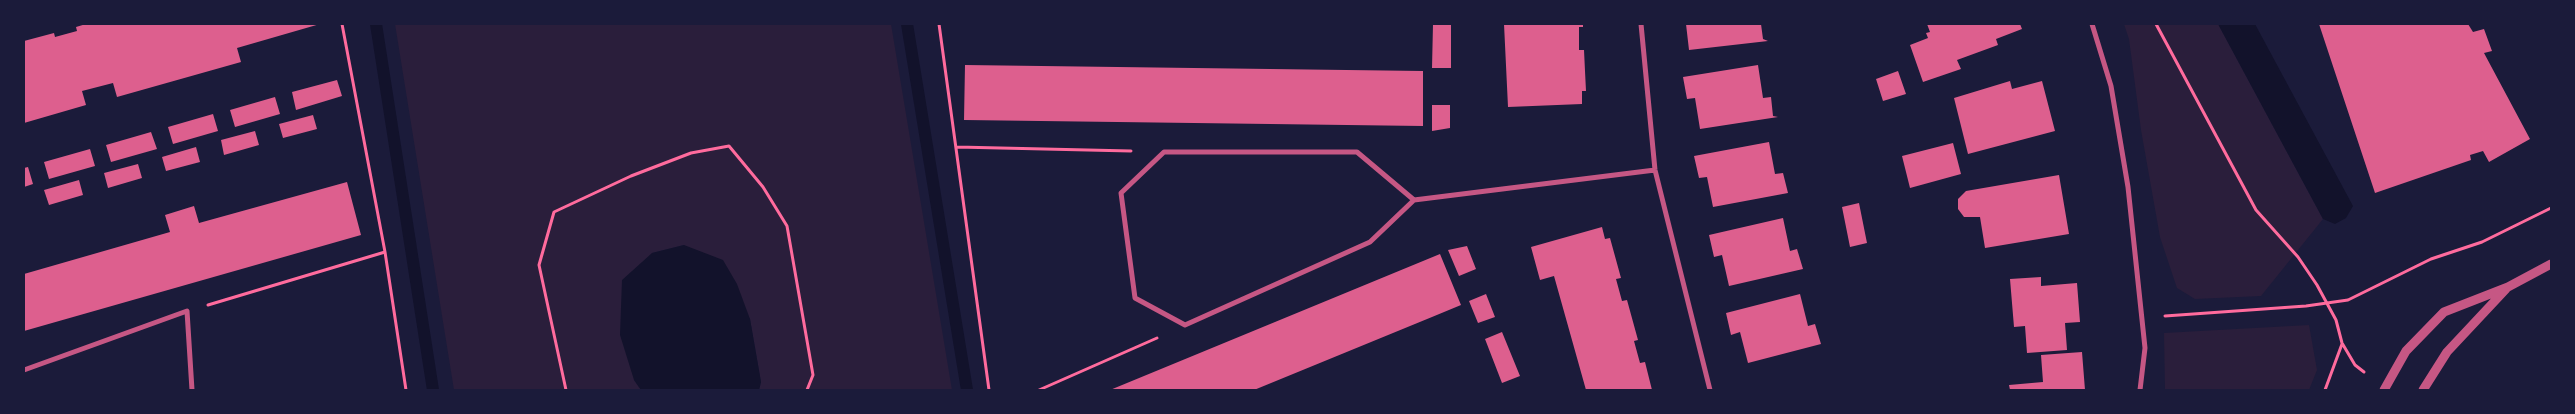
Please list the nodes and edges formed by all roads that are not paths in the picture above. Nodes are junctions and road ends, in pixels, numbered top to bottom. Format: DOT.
graph roads {
  1 [pos="1641,24"];
  2 [pos="2092,24"];
  3 [pos="1655,170"];
  4 [pos="1414,200"];
  5 [pos="2551,264"];
  6 [pos="2508,287"];
  7 [pos="24,370"];
  8 [pos="2385,387"];
  9 [pos="192,390"];
  10 [pos="1710,390"];
  11 [pos="2140,390"];
  12 [pos="2423,390"];
  1 -- 3 [label="street"];
  2 -- 11 [label="street"];
  3 -- 4 [label="street"];
  3 -- 10 [label="street"];
  4 -- 4 [label="street"];
  5 -- 6 [label="street"];
  6 -- 8 [label="street"];
  6 -- 12 [label="street"];
  7 -- 9 [label="street"];
}
